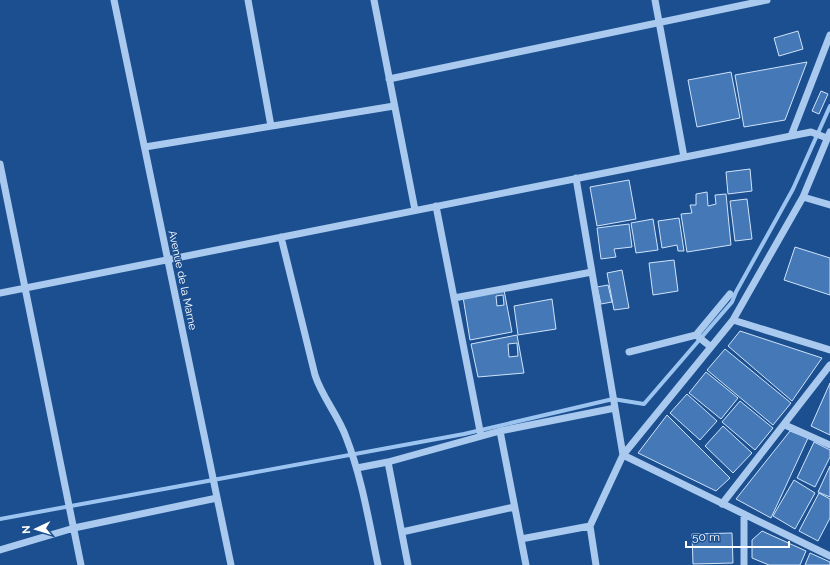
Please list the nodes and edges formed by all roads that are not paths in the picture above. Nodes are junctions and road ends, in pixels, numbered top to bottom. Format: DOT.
graph roads {
  1 [pos="114,0"];
  2 [pos="248,0"];
  3 [pos="374,0"];
  4 [pos="655,0"];
  5 [pos="767,0"];
  6 [pos="658,21"];
  7 [pos="830,35"];
  8 [pos="390,79"];
  9 [pos="394,106"];
  10 [pos="271,126"];
  11 [pos="826,135"];
  12 [pos="791,136"];
  13 [pos="145,147"];
  14 [pos="684,157"];
  15 [pos="0,164"];
  16 [pos="576,178"];
  17 [pos="803,197"];
  18 [pos="830,205"];
  19 [pos="436,206"];
  20 [pos="414,210"];
  21 [pos="281,237"];
  22 [pos="168,259"];
  23 [pos="592,272"];
  24 [pos="25,288"];
  25 [pos="0,293"];
  26 [pos="730,294"];
  27 [pos="454,298"];
  28 [pos="733,320"];
  29 [pos="697,336"];
  30 [pos="710,346"];
  31 [pos="830,350"];
  32 [pos="629,352"];
  33 [pos="830,365"];
  34 [pos="615,408"];
  35 [pos="785,425"];
  36 [pos="500,431"];
  37 [pos="481,436"];
  38 [pos="830,445"];
  39 [pos="623,455"];
  40 [pos="388,462"];
  41 [pos="357,468"];
  42 [pos="217,498"];
  43 [pos="722,504"];
  44 [pos="514,507"];
  45 [pos="744,514"];
  46 [pos="590,526"];
  47 [pos="74,528"];
  48 [pos="402,532"];
  49 [pos="520,539"];
  50 [pos="0,550"];
  51 [pos="830,556"];
  52 [pos="81,565"];
  53 [pos="231,565"];
  54 [pos="378,565"];
  55 [pos="408,565"];
  56 [pos="526,565"];
  57 [pos="596,565"];
  58 [pos="744,565"];
  1 -- 13 [label="street, Avenue de la Marne"];
  2 -- 10 [label="street"];
  3 -- 8 [label="street"];
  4 -- 6 [label="street"];
  5 -- 6 [label="street"];
  6 -- 8 [label="street"];
  6 -- 14 [label="street"];
  7 -- 12 [label="street"];
  8 -- 9 [label="street"];
  9 -- 10 [label="street"];
  9 -- 20 [label="street"];
  10 -- 13 [label="street"];
  11 -- 12 [label="street"];
  11 -- 17 [label="street"];
  12 -- 14 [label="street"];
  13 -- 22 [label="street, Avenue de la Marne"];
  14 -- 16 [label="street"];
  15 -- 24 [label="street"];
  16 -- 19 [label="street"];
  16 -- 23 [label="street"];
  17 -- 18 [label="street"];
  17 -- 28 [label="street"];
  19 -- 20 [label="street"];
  19 -- 27 [label="street"];
  20 -- 21 [label="street"];
  21 -- 22 [label="street"];
  21 -- 41 [label="street"];
  22 -- 24 [label="street"];
  22 -- 42 [label="street, Avenue de la Marne"];
  23 -- 27 [label="street"];
  23 -- 34 [label="street"];
  24 -- 25 [label="street"];
  24 -- 47 [label="street"];
  26 -- 29 [label="street"];
  27 -- 37 [label="street"];
  28 -- 30 [label="street"];
  28 -- 31 [label="street"];
  29 -- 30 [label="street"];
  29 -- 32 [label="street"];
  30 -- 39 [label="street"];
  33 -- 35 [label="street"];
  34 -- 36 [label="street"];
  34 -- 39 [label="street"];
  35 -- 38 [label="street"];
  35 -- 43 [label="street"];
  36 -- 37 [label="street"];
  36 -- 44 [label="street"];
  37 -- 40 [label="street"];
  39 -- 43 [label="street"];
  39 -- 46 [label="street"];
  40 -- 41 [label="street"];
  40 -- 48 [label="street"];
  41 -- 54 [label="street"];
  42 -- 47 [label="street"];
  42 -- 53 [label="street, Avenue de la Marne"];
  43 -- 45 [label="street"];
  44 -- 48 [label="street"];
  44 -- 49 [label="street"];
  45 -- 51 [label="street"];
  45 -- 58 [label="street"];
  46 -- 49 [label="street"];
  46 -- 57 [label="street"];
  47 -- 50 [label="street"];
  47 -- 52 [label="street"];
  48 -- 55 [label="street"];
  49 -- 56 [label="street"];
}
